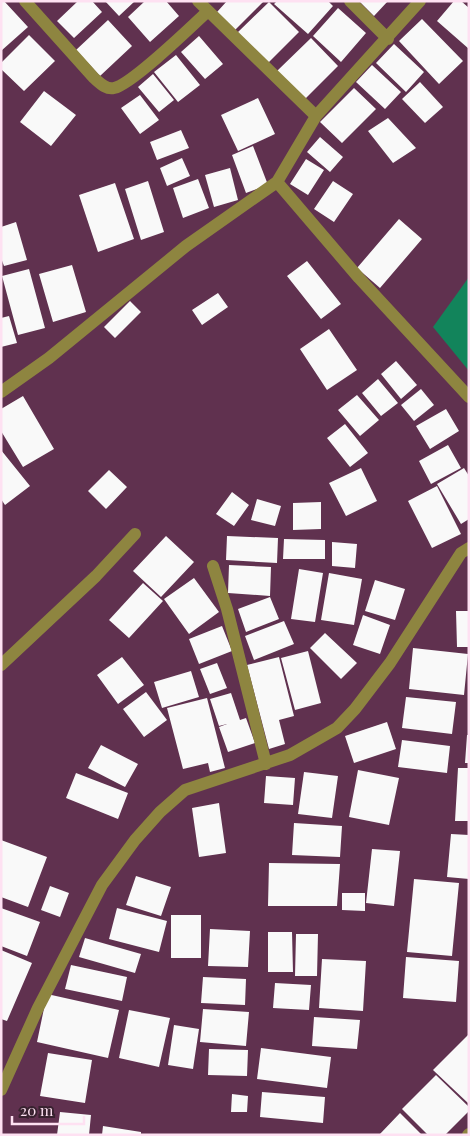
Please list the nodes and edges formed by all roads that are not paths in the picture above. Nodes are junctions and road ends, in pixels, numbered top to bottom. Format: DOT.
graph roads {
  1 [pos="25,1"];
  2 [pos="198,1"];
  3 [pos="350,1"];
  4 [pos="420,1"];
  5 [pos="208,11"];
  6 [pos="388,38"];
  7 [pos="316,116"];
  8 [pos="277,182"];
  9 [pos="1,392"];
  10 [pos="469,397"];
  11 [pos="135,534"];
  12 [pos="469,548"];
  13 [pos="213,566"];
  14 [pos="1,665"];
  15 [pos="266,764"];
  16 [pos="1,1090"];
  1 -- 5 [label="street"];
  2 -- 5 [label="street"];
  3 -- 6 [label="street"];
  4 -- 6 [label="street"];
  5 -- 7 [label="street"];
  6 -- 7 [label="street"];
  7 -- 8 [label="street"];
  8 -- 9 [label="street"];
  8 -- 10 [label="street"];
  11 -- 14 [label="street"];
  12 -- 15 [label="street"];
  13 -- 15 [label="street"];
  15 -- 16 [label="street"];
}
